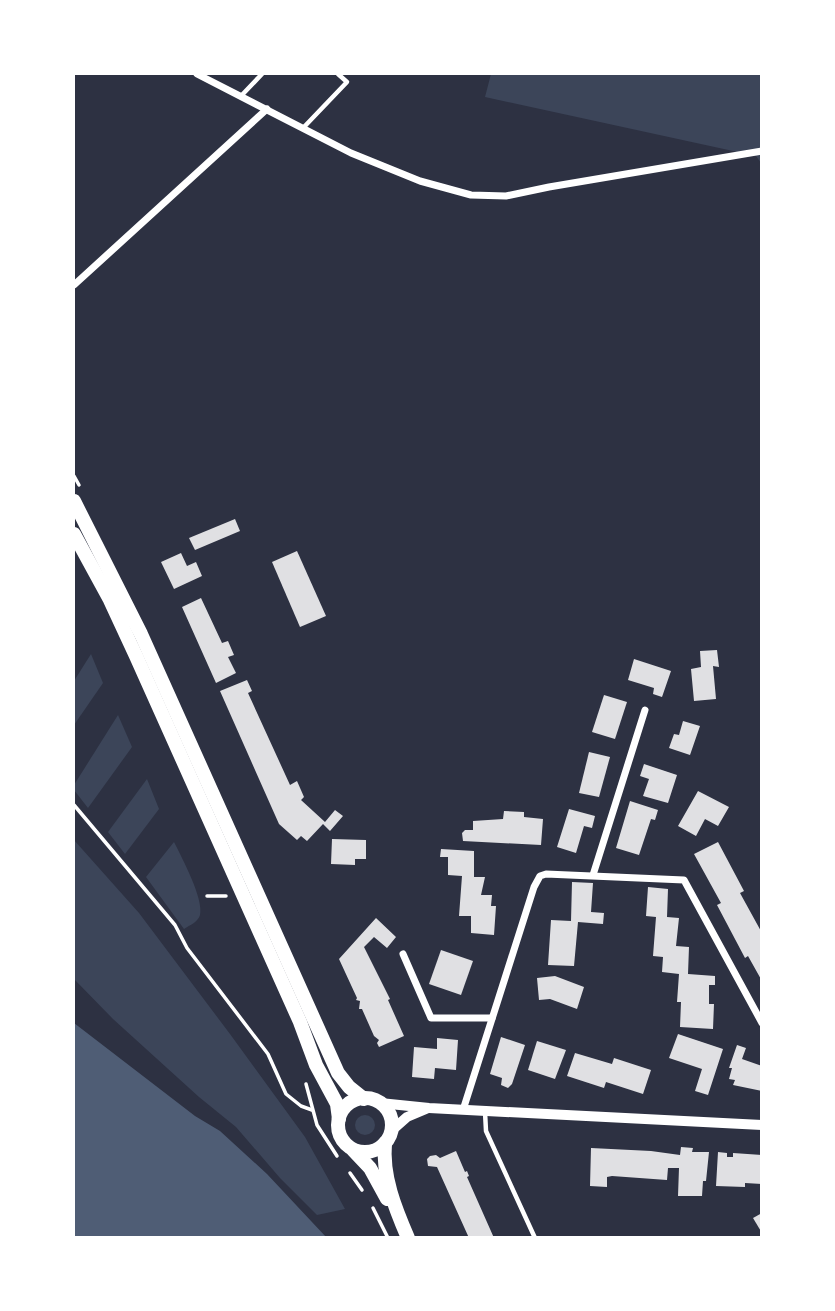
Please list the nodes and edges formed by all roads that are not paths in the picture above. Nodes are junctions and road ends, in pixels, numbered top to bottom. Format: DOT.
graph roads {
  1 [pos="197,74"];
  2 [pos="262,74"];
  3 [pos="338,74"];
  4 [pos="241,96"];
  5 [pos="267,109"];
  6 [pos="304,127"];
  7 [pos="761,151"];
  8 [pos="74,285"];
  9 [pos="74,500"];
  10 [pos="74,534"];
  11 [pos="645,710"];
  12 [pos="593,875"];
  13 [pos="403,954"];
  14 [pos="492,1018"];
  15 [pos="761,1023"];
  16 [pos="364,1099"];
  17 [pos="380,1103"];
  18 [pos="429,1108"];
  19 [pos="463,1110"];
  20 [pos="485,1111"];
  21 [pos="339,1119"];
  22 [pos="761,1125"];
  23 [pos="388,1137"];
  24 [pos="352,1149"];
  25 [pos="400,1219"];
  26 [pos="408,1237"];
  27 [pos="535,1237"];
  1 -- 4 [label="street"];
  2 -- 4 [label="lane"];
  3 -- 6 [label="lane"];
  4 -- 5 [label="street"];
  5 -- 6 [label="street"];
  5 -- 8 [label="street"];
  6 -- 7 [label="street"];
  9 -- 16 [label="main road"];
  10 -- 21 [label="main road"];
  11 -- 12 [label="street"];
  12 -- 14 [label="street"];
  12 -- 15 [label="street"];
  13 -- 14 [label="street"];
  14 -- 19 [label="street"];
  16 -- 17 [label="main road"];
  16 -- 21 [label="main road"];
  17 -- 18 [label="street"];
  17 -- 23 [label="main road"];
  18 -- 19 [label="street"];
  18 -- 23 [label="street"];
  19 -- 20 [label="street"];
  20 -- 22 [label="street"];
  20 -- 27 [label="lane"];
  21 -- 24 [label="main road"];
  23 -- 24 [label="main road"];
  23 -- 25 [label="main road"];
  24 -- 25 [label="main road"];
  25 -- 26 [label="main road"];
}
